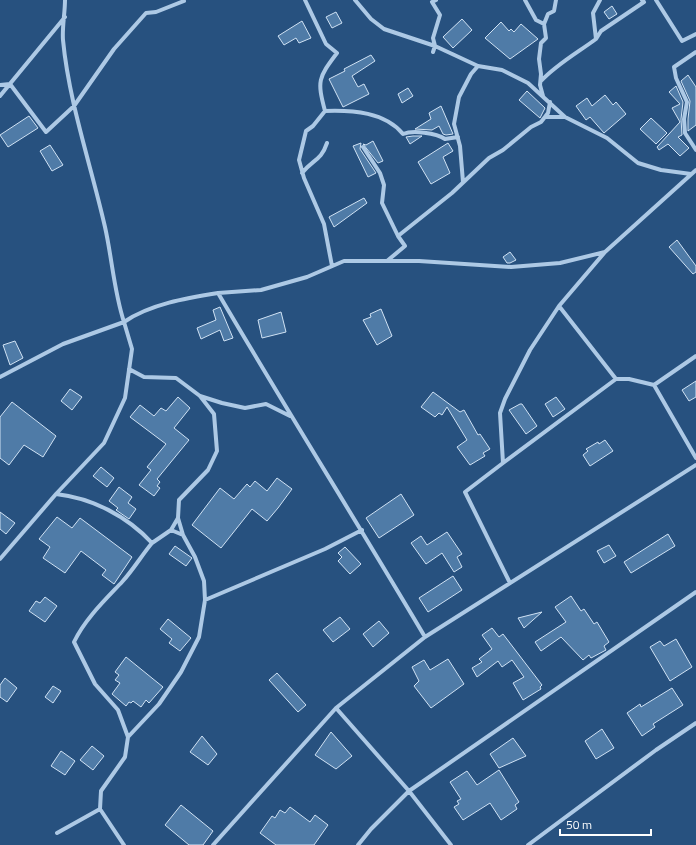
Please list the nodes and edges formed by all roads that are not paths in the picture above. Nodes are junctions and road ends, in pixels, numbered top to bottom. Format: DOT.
graph roads {
  1 [pos="65,0"];
  2 [pos="305,0"];
  3 [pos="355,0"];
  4 [pos="436,0"];
  5 [pos="525,0"];
  6 [pos="556,0"];
  7 [pos="600,0"];
  8 [pos="642,0"];
  9 [pos="656,0"];
  10 [pos="184,1"];
  11 [pos="65,17"];
  12 [pos="544,24"];
  13 [pos="696,34"];
  14 [pos="596,39"];
  15 [pos="435,46"];
  16 [pos="433,52"];
  17 [pos="696,52"];
  18 [pos="478,66"];
  19 [pos="540,81"];
  20 [pos="10,84"];
  21 [pos="0,85"];
  22 [pos="0,96"];
  23 [pos="544,96"];
  24 [pos="550,102"];
  25 [pos="74,106"];
  26 [pos="325,110"];
  27 [pos="545,117"];
  28 [pos="565,117"];
  29 [pos="458,137"];
  30 [pos="327,143"];
  31 [pos="363,147"];
  32 [pos="696,150"];
  33 [pos="696,170"];
  34 [pos="302,173"];
  35 [pos="691,174"];
  36 [pos="462,182"];
  37 [pos="398,236"];
  38 [pos="605,252"];
  39 [pos="387,261"];
  40 [pos="332,266"];
  41 [pos="218,293"];
  42 [pos="559,306"];
  43 [pos="124,322"];
  44 [pos="696,356"];
  45 [pos="129,369"];
  46 [pos="0,377"];
  47 [pos="616,379"];
  48 [pos="654,386"];
  49 [pos="200,396"];
  50 [pos="290,416"];
  51 [pos="696,458"];
  52 [pos="503,463"];
  53 [pos="696,465"];
  54 [pos="56,494"];
  55 [pos="178,518"];
  56 [pos="171,530"];
  57 [pos="362,530"];
  58 [pos="183,535"];
  59 [pos="152,542"];
  60 [pos="0,559"];
  61 [pos="510,583"];
  62 [pos="696,592"];
  63 [pos="205,600"];
  64 [pos="425,637"];
  65 [pos="336,708"];
  66 [pos="696,723"];
  67 [pos="128,737"];
  68 [pos="409,791"];
  69 [pos="100,808"];
  70 [pos="57,833"];
  71 [pos="124,845"];
  72 [pos="213,845"];
  73 [pos="358,845"];
  74 [pos="451,845"];
  75 [pos="528,845"];
  1 -- 11 [label="street"];
  2 -- 26 [label="street"];
  3 -- 15 [label="street"];
  4 -- 15 [label="street"];
  5 -- 12 [label="street"];
  6 -- 12 [label="street"];
  7 -- 14 [label="street"];
  8 -- 14 [label="street"];
  9 -- 13 [label="street"];
  10 -- 25 [label="street"];
  11 -- 20 [label="street"];
  11 -- 25 [label="street"];
  12 -- 19 [label="street"];
  14 -- 19 [label="street"];
  15 -- 16 [label="street"];
  15 -- 18 [label="street"];
  17 -- 32 [label="street"];
  18 -- 23 [label="street"];
  18 -- 29 [label="street"];
  19 -- 23 [label="street"];
  20 -- 21 [label="street"];
  20 -- 22 [label="street"];
  20 -- 25 [label="street"];
  23 -- 24 [label="street"];
  24 -- 27 [label="street"];
  24 -- 28 [label="street"];
  25 -- 43 [label="street"];
  26 -- 29 [label="street"];
  26 -- 34 [label="street"];
  27 -- 28 [label="street"];
  27 -- 36 [label="street"];
  28 -- 35 [label="street"];
  29 -- 36 [label="street"];
  30 -- 34 [label="street"];
  31 -- 37 [label="street"];
  33 -- 35 [label="street"];
  34 -- 40 [label="street"];
  35 -- 38 [label="street"];
  36 -- 37 [label="street"];
  37 -- 39 [label="street"];
  38 -- 39 [label="street"];
  38 -- 42 [label="street"];
  39 -- 40 [label="street"];
  40 -- 41 [label="street"];
  41 -- 43 [label="street"];
  41 -- 50 [label="street"];
  42 -- 47 [label="street"];
  42 -- 52 [label="street"];
  43 -- 45 [label="street"];
  43 -- 46 [label="street"];
  44 -- 48 [label="street"];
  45 -- 49 [label="street"];
  45 -- 54 [label="street"];
  47 -- 48 [label="street"];
  47 -- 52 [label="street"];
  48 -- 51 [label="street"];
  49 -- 50 [label="street"];
  49 -- 55 [label="street"];
  50 -- 57 [label="street"];
  52 -- 61 [label="street"];
  53 -- 61 [label="street"];
  54 -- 59 [label="street"];
  54 -- 60 [label="street"];
  55 -- 56 [label="street"];
  55 -- 58 [label="street"];
  56 -- 58 [label="street"];
  56 -- 59 [label="street"];
  57 -- 63 [label="street"];
  57 -- 64 [label="street"];
  58 -- 63 [label="street"];
  59 -- 67 [label="street"];
  61 -- 64 [label="street"];
  62 -- 68 [label="street"];
  63 -- 67 [label="street"];
  64 -- 65 [label="street"];
  65 -- 68 [label="street"];
  65 -- 72 [label="street"];
  66 -- 75 [label="street"];
  67 -- 69 [label="street"];
  68 -- 73 [label="street"];
  68 -- 74 [label="street"];
  69 -- 70 [label="street"];
  69 -- 71 [label="street"];
}
